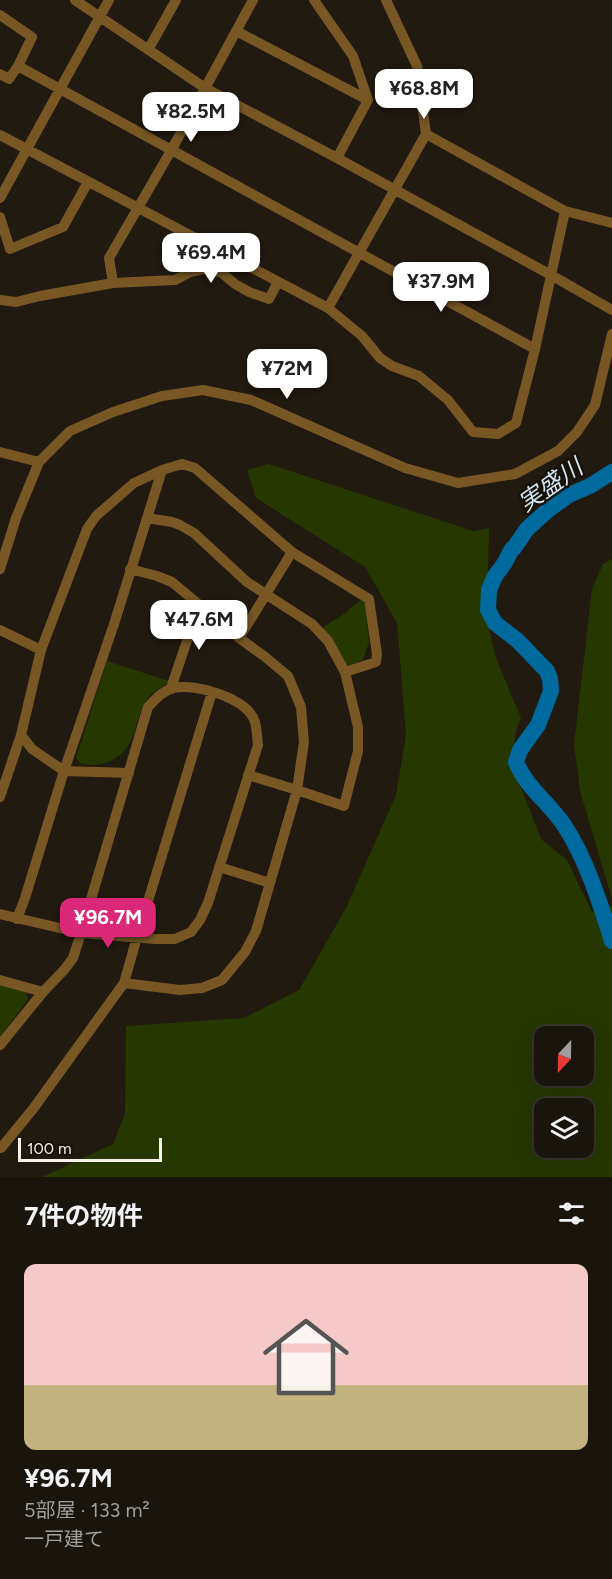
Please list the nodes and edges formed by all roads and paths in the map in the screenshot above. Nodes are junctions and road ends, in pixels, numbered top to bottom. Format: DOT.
graph roads {
  1 [pos="75,0"];
  2 [pos="109,0"];
  3 [pos="176,0"];
  4 [pos="253,0"];
  5 [pos="314,0"];
  6 [pos="386,0"];
  7 [pos="0,15"];
  8 [pos="100,16"];
  9 [pos="236,31"];
  10 [pos="148,50"];
  11 [pos="18,66"];
  12 [pos="0,74"];
  13 [pos="205,88"];
  14 [pos="59,90"];
  15 [pos="368,100"];
  16 [pos="426,134"];
  17 [pos="0,135"];
  18 [pos="27,149"];
  19 [pos="171,149"];
  20 [pos="337,158"];
  21 [pos="88,182"];
  22 [pos="395,190"];
  23 [pos="0,198"];
  24 [pos="138,208"];
  25 [pos="565,211"];
  26 [pos="0,217"];
  27 [pos="612,223"];
  28 [pos="361,252"];
  29 [pos="551,275"];
  30 [pos="278,282"];
  31 [pos="113,283"];
  32 [pos="0,300"];
  33 [pos="328,308"];
  34 [pos="612,310"];
  35 [pos="612,334"];
  36 [pos="535,349"];
  37 [pos="0,452"];
  38 [pos="39,462"];
  39 [pos="162,470"];
  40 [pos="147,518"];
  41 [pos="292,552"];
  42 [pos="0,569"];
  43 [pos="130,569"];
  44 [pos="266,594"];
  45 [pos="199,605"];
  46 [pos="0,630"];
  47 [pos="239,638"];
  48 [pos="41,650"];
  49 [pos="345,672"];
  50 [pos="171,688"];
  51 [pos="212,692"];
  52 [pos="21,735"];
  53 [pos="64,771"];
  54 [pos="129,773"];
  55 [pos="248,775"];
  56 [pos="297,790"];
  57 [pos="0,797"];
  58 [pos="219,867"];
  59 [pos="270,883"];
  60 [pos="0,914"];
  61 [pos="17,919"];
  62 [pos="81,933"];
  63 [pos="137,937"];
  64 [pos="0,980"];
  65 [pos="124,984"];
  66 [pos="43,992"];
  67 [pos="0,1045"];
  68 [pos="0,1148"];
  1 -- 8 [label="street"];
  2 -- 8 [label="street"];
  3 -- 10 [label="street"];
  4 -- 9 [label="street"];
  5 -- 15 [label="street"];
  6 -- 16 [label="street"];
  7 -- 11 [label="street"];
  8 -- 10 [label="street"];
  8 -- 14 [label="street"];
  9 -- 13 [label="street"];
  9 -- 15 [label="street"];
  10 -- 13 [label="street"];
  11 -- 12 [label="street"];
  11 -- 14 [label="street"];
  13 -- 19 [label="street"];
  13 -- 20 [label="street"];
  14 -- 18 [label="street"];
  14 -- 19 [label="street"];
  15 -- 20 [label="street"];
  16 -- 22 [label="street"];
  16 -- 25 [label="street"];
  17 -- 18 [label="street"];
  18 -- 21 [label="street"];
  18 -- 23 [label="street"];
  19 -- 24 [label="street"];
  19 -- 28 [label="street"];
  20 -- 22 [label="street"];
  21 -- 24 [label="street"];
  21 -- 26 [label="street"];
  22 -- 28 [label="street"];
  22 -- 29 [label="street"];
  24 -- 30 [label="street"];
  24 -- 31 [label="street"];
  25 -- 27 [label="street"];
  25 -- 29 [label="street"];
  28 -- 33 [label="street"];
  28 -- 36 [label="street"];
  29 -- 34 [label="street"];
  29 -- 36 [label="street"];
  30 -- 31 [label="street"];
  30 -- 33 [label="street"];
  31 -- 32 [label="street"];
  33 -- 36 [label="street"];
  35 -- 38 [label="street"];
  37 -- 38 [label="street"];
  38 -- 42 [label="street"];
  39 -- 40 [label="street"];
  39 -- 41 [label="street"];
  39 -- 48 [label="street"];
  40 -- 43 [label="street"];
  40 -- 44 [label="street"];
  41 -- 44 [label="street"];
  41 -- 49 [label="street"];
  43 -- 45 [label="street"];
  43 -- 53 [label="street"];
  44 -- 47 [label="street"];
  44 -- 49 [label="street"];
  45 -- 47 [label="street"];
  45 -- 50 [label="street"];
  46 -- 48 [label="street"];
  47 -- 56 [label="street"];
  48 -- 52 [label="street"];
  49 -- 56 [label="street"];
  50 -- 51 [label="street"];
  50 -- 54 [label="street"];
  51 -- 55 [label="street"];
  51 -- 63 [label="street"];
  52 -- 53 [label="street"];
  52 -- 57 [label="street"];
  53 -- 54 [label="street"];
  53 -- 61 [label="street"];
  54 -- 62 [label="street"];
  55 -- 56 [label="street"];
  55 -- 58 [label="street"];
  56 -- 59 [label="street"];
  58 -- 59 [label="street"];
  58 -- 63 [label="street"];
  59 -- 65 [label="street"];
  60 -- 61 [label="street"];
  61 -- 62 [label="street"];
  62 -- 63 [label="street"];
  62 -- 66 [label="street"];
  63 -- 65 [label="street"];
  64 -- 66 [label="street"];
  65 -- 68 [label="street"];
  66 -- 67 [label="street"];
}
